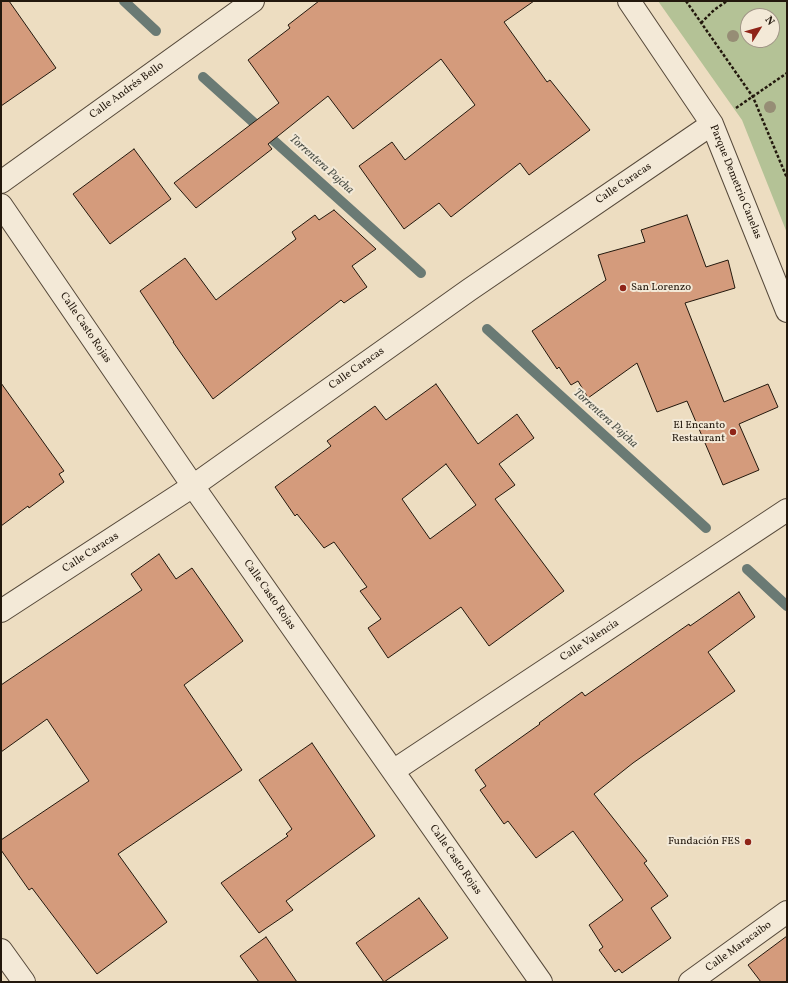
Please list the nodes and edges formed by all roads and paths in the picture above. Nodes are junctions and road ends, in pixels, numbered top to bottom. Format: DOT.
graph roads {
  1 [pos="253,1"];
  2 [pos="630,1"];
  3 [pos="686,1"];
  4 [pos="726,1"];
  5 [pos="701,23"];
  6 [pos="787,73"];
  7 [pos="752,97"];
  8 [pos="712,124"];
  9 [pos="787,178"];
  10 [pos="1,182"];
  11 [pos="1,205"];
  12 [pos="787,311"];
  13 [pos="193,486"];
  14 [pos="787,510"];
  15 [pos="1,611"];
  16 [pos="392,771"];
  17 [pos="787,912"];
  18 [pos="1,950"];
  19 [pos="24,982"];
  20 [pos="541,982"];
  21 [pos="690,982"];
  1 -- 10 [label="street, Calle Andrés Bello"];
  2 -- 8 [label="street, Parque Demetrio Canelas"];
  3 -- 5 [label="path"];
  4 -- 5 [label="path"];
  5 -- 7 [label="path"];
  6 -- 7 [label="path"];
  7 -- 8 [label="path"];
  7 -- 9 [label="path"];
  8 -- 12 [label="street, Parque Demetrio Canelas"];
  8 -- 13 [label="street, Calle Caracas"];
  11 -- 13 [label="street, Calle Casto Rojas"];
  13 -- 15 [label="street, Calle Caracas"];
  13 -- 16 [label="street, Calle Casto Rojas"];
  14 -- 16 [label="street, Calle Valencia"];
  16 -- 20 [label="street, Calle Casto Rojas"];
  17 -- 21 [label="street, Calle Maracaibo"];
  18 -- 19 [label="street"];
}
